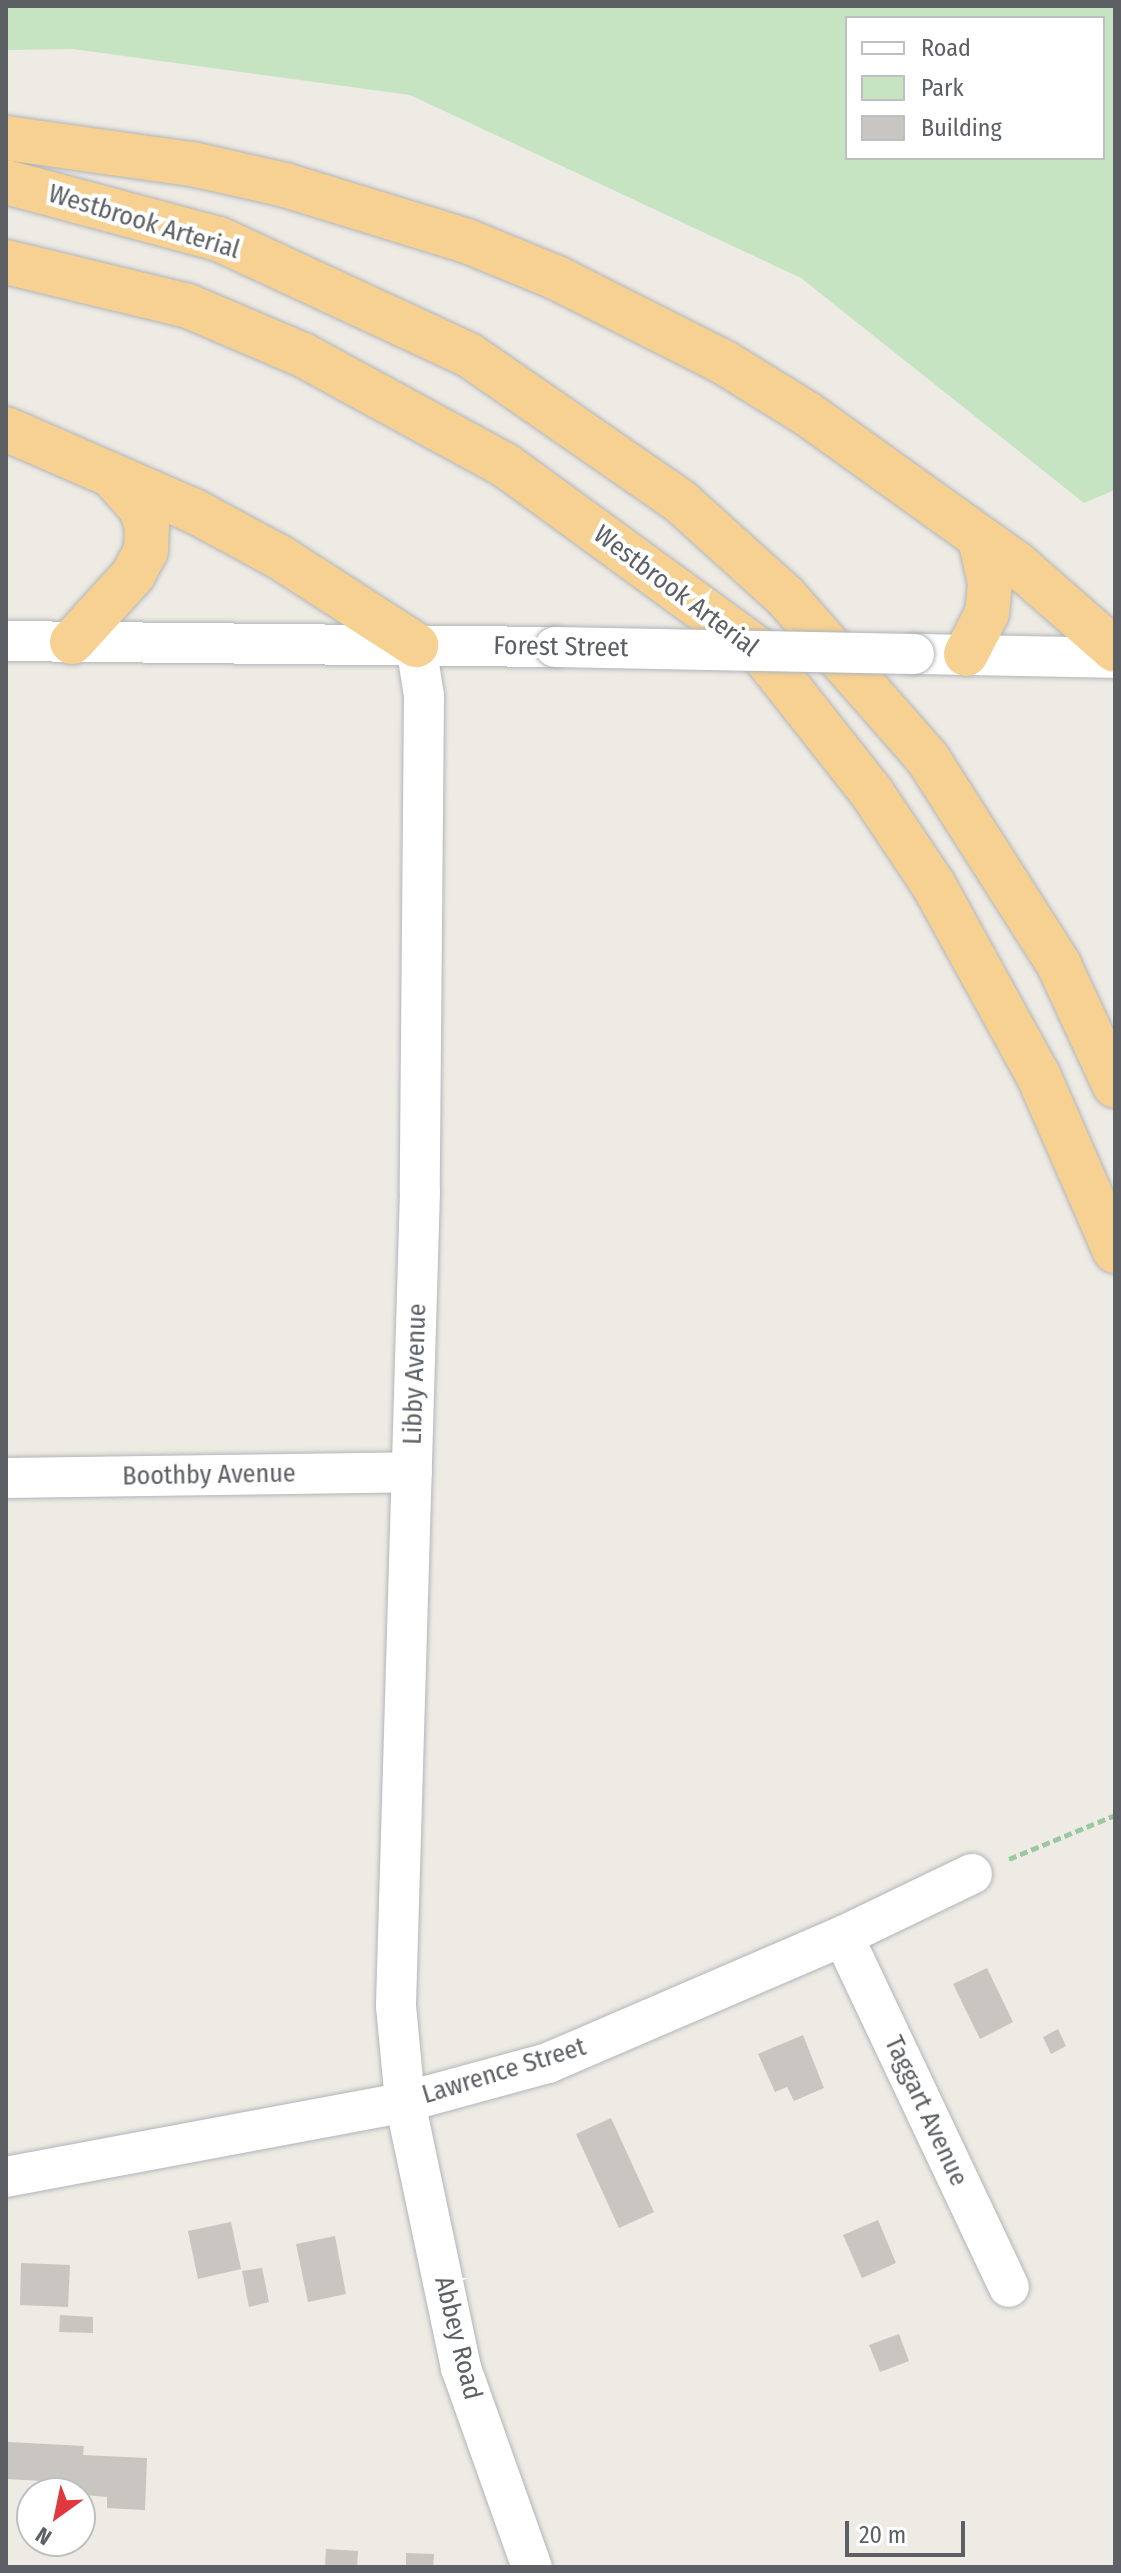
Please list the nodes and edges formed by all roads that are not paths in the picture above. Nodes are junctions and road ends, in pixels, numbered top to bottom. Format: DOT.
graph roads {
  1 [pos="6,138"];
  2 [pos="6,182"];
  3 [pos="6,262"];
  4 [pos="6,429"];
  5 [pos="107,472"];
  6 [pos="980,539"];
  7 [pos="6,641"];
  8 [pos="72,642"];
  9 [pos="416,645"];
  10 [pos="1115,650"];
  11 [pos="966,654"];
  12 [pos="1115,658"];
  13 [pos="1115,1086"];
  14 [pos="1115,1251"];
  15 [pos="412,1472"];
  16 [pos="6,1478"];
  17 [pos="972,1874"];
  18 [pos="843,1936"];
  19 [pos="405,2102"];
  20 [pos="6,2177"];
  21 [pos="1009,2287"];
  22 [pos="532,2567"];
  1 -- 6 [label="highway"];
  2 -- 13 [label="highway, Westbrook Arterial"];
  3 -- 14 [label="highway, Westbrook Arterial"];
  4 -- 5 [label="highway"];
  5 -- 8 [label="highway"];
  5 -- 9 [label="highway"];
  6 -- 10 [label="highway"];
  6 -- 11 [label="highway"];
  7 -- 8 [label="street, Forest Street"];
  8 -- 9 [label="street, Forest Street"];
  9 -- 11 [label="street, Forest Street, bridge"];
  9 -- 15 [label="street, Libby Avenue"];
  11 -- 12 [label="street, Forest Street"];
  15 -- 16 [label="street, Boothby Avenue"];
  15 -- 19 [label="street, Libby Avenue"];
  17 -- 18 [label="street, Lawrence Street"];
  18 -- 19 [label="street, Lawrence Street"];
  18 -- 21 [label="street, Taggart Avenue"];
  19 -- 20 [label="street, Lawrence Street"];
  19 -- 22 [label="street, Abbey Road"];
}
